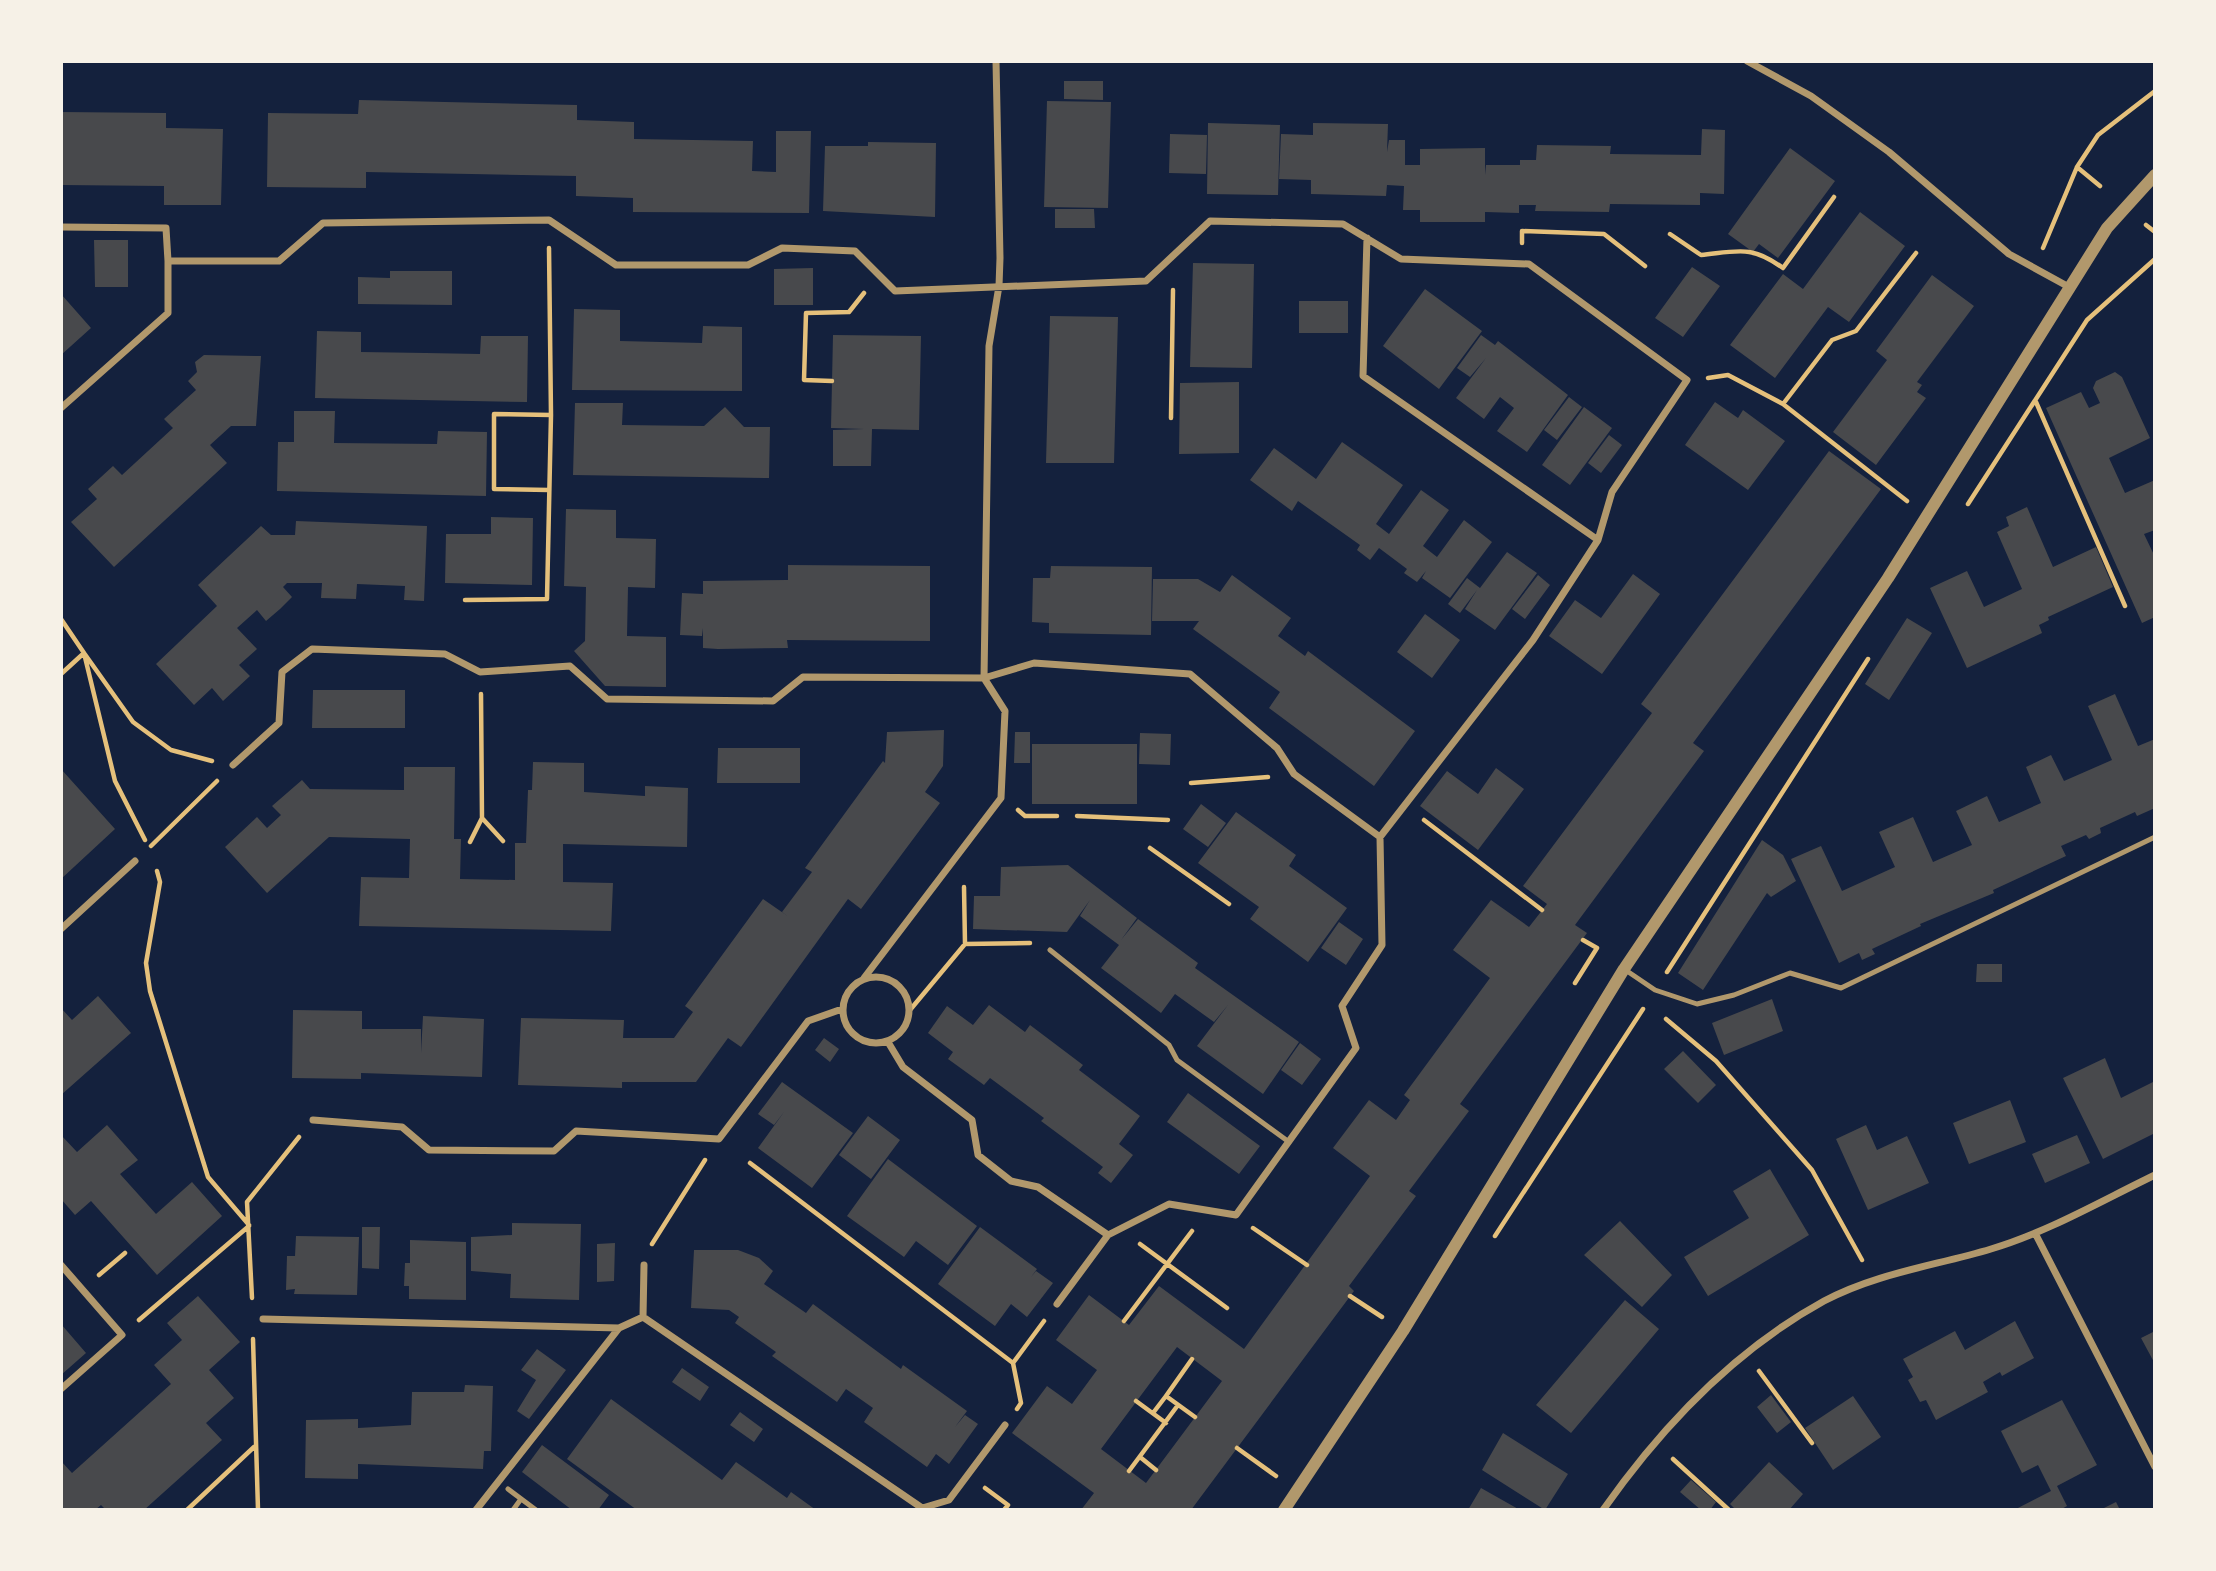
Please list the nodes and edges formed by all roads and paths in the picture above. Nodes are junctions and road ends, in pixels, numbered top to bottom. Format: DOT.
graph roads {
  1 [pos="996,61"];
  2 [pos="1747,61"];
  3 [pos="2155,91"];
  4 [pos="2077,167"];
  5 [pos="2155,175"];
  6 [pos="2100,186"];
  7 [pos="1834,198"];
  8 [pos="549,219"];
  9 [pos="2146,225"];
  10 [pos="61,227"];
  11 [pos="2155,232"];
  12 [pos="1670,234"];
  13 [pos="1367,238"];
  14 [pos="1916,253"];
  15 [pos="2155,259"];
  16 [pos="169,261"];
  17 [pos="1521,263"];
  18 [pos="1645,266"];
  19 [pos="2034,267"];
  20 [pos="878,274"];
  21 [pos="1146,281"];
  22 [pos="999,286"];
  23 [pos="2069,287"];
  24 [pos="2105,302"];
  25 [pos="1687,380"];
  26 [pos="832,382"];
  27 [pos="2035,401"];
  28 [pos="1783,404"];
  29 [pos="61,408"];
  30 [pos="551,415"];
  31 [pos="1171,418"];
  32 [pos="549,490"];
  33 [pos="1927,516"];
  34 [pos="1598,540"];
  35 [pos="465,600"];
  36 [pos="2125,606"];
  37 [pos="61,619"];
  38 [pos="84,653"];
  39 [pos="480,673"];
  40 [pos="61,674"];
  41 [pos="984,678"];
  42 [pos="231,767"];
  43 [pos="1294,774"];
  44 [pos="1191,783"];
  45 [pos="1002,799"];
  46 [pos="1406,806"];
  47 [pos="1057,816"];
  48 [pos="1077,816"];
  49 [pos="482,818"];
  50 [pos="1168,820"];
  51 [pos="1380,837"];
  52 [pos="2155,837"];
  53 [pos="503,841"];
  54 [pos="470,842"];
  55 [pos="150,847"];
  56 [pos="1150,848"];
  57 [pos="955,858"];
  58 [pos="135,861"];
  59 [pos="1229,904"];
  60 [pos="1542,910"];
  61 [pos="61,929"];
  62 [pos="1583,940"];
  63 [pos="965,944"];
  64 [pos="1050,950"];
  65 [pos="1624,969"];
  66 [pos="864,978"];
  67 [pos="1575,983"];
  68 [pos="842,1009"];
  69 [pos="910,1010"];
  70 [pos="1657,1011"];
  71 [pos="888,1042"];
  72 [pos="313,1121"];
  73 [pos="719,1139"];
  74 [pos="1289,1142"];
  75 [pos="750,1163"];
  76 [pos="2155,1175"];
  77 [pos="1207,1210"];
  78 [pos="1236,1215"];
  79 [pos="249,1225"];
  80 [pos="2035,1233"];
  81 [pos="1108,1235"];
  82 [pos="125,1253"];
  83 [pos="1167,1264"];
  84 [pos="61,1265"];
  85 [pos="644,1265"];
  86 [pos="1307,1265"];
  87 [pos="1872,1279"];
  88 [pos="82,1289"];
  89 [pos="1350,1296"];
  90 [pos="1057,1304"];
  91 [pos="253,1306"];
  92 [pos="1227,1308"];
  93 [pos="643,1317"];
  94 [pos="263,1319"];
  95 [pos="1124,1321"];
  96 [pos="620,1328"];
  97 [pos="1403,1331"];
  98 [pos="253,1332"];
  99 [pos="122,1335"];
  100 [pos="1746,1353"];
  101 [pos="1192,1359"];
  102 [pos="1013,1363"];
  103 [pos="61,1389"];
  104 [pos="1166,1396"];
  105 [pos="1136,1401"];
  106 [pos="1178,1405"];
  107 [pos="1153,1413"];
  108 [pos="1195,1417"];
  109 [pos="1166,1423"];
  110 [pos="1005,1426"];
  111 [pos="1654,1441"];
  112 [pos="1812,1443"];
  113 [pos="254,1447"];
  114 [pos="1237,1448"];
  115 [pos="1140,1457"];
  116 [pos="2155,1467"];
  117 [pos="1156,1470"];
  118 [pos="1129,1471"];
  119 [pos="967,1475"];
  120 [pos="508,1489"];
  121 [pos="1296,1491"];
  122 [pos="521,1499"];
  123 [pos="922,1509"];
  124 [pos="187,1510"];
  125 [pos="258,1510"];
  126 [pos="476,1510"];
  127 [pos="513,1510"];
  128 [pos="536,1510"];
  129 [pos="1004,1510"];
  130 [pos="1284,1510"];
  131 [pos="1603,1510"];
  132 [pos="1729,1510"];
  1 -- 22 [label="street"];
  2 -- 19 [label="street"];
  3 -- 4 [label="path"];
  4 -- 6 [label="path"];
  4 -- 19 [label="path"];
  5 -- 23 [label="street"];
  7 -- 12 [label="path"];
  8 -- 16 [label="street"];
  8 -- 20 [label="street"];
  8 -- 30 [label="path"];
  9 -- 11 [label="path"];
  10 -- 16 [label="street"];
  13 -- 17 [label="street"];
  13 -- 21 [label="street"];
  13 -- 34 [label="street"];
  14 -- 28 [label="path"];
  15 -- 24 [label="path"];
  16 -- 29 [label="street"];
  17 -- 18 [label="path"];
  17 -- 25 [label="street"];
  19 -- 23 [label="street"];
  20 -- 22 [label="street"];
  20 -- 26 [label="path"];
  21 -- 22 [label="street"];
  21 -- 31 [label="path"];
  22 -- 41 [label="street"];
  23 -- 33 [label="street"];
  25 -- 28 [label="path"];
  25 -- 34 [label="street"];
  27 -- 36 [label="path"];
  28 -- 33 [label="path"];
  30 -- 32 [label="path"];
  30 -- 32 [label="path"];
  32 -- 35 [label="path"];
  33 -- 65 [label="street"];
  34 -- 46 [label="street"];
  37 -- 38 [label="path"];
  38 -- 40 [label="path"];
  38 -- 42 [label="path"];
  38 -- 55 [label="path"];
  39 -- 41 [label="street"];
  39 -- 42 [label="street"];
  39 -- 49 [label="path"];
  41 -- 43 [label="street"];
  41 -- 45 [label="street"];
  42 -- 55 [label="path"];
  43 -- 44 [label="path"];
  43 -- 51 [label="street"];
  45 -- 47 [label="path"];
  45 -- 57 [label="street"];
  46 -- 51 [label="street"];
  46 -- 60 [label="path"];
  48 -- 50 [label="path"];
  49 -- 53 [label="path"];
  49 -- 54 [label="path"];
  51 -- 74 [label="street"];
  52 -- 65 [label="lane"];
  55 -- 79 [label="path"];
  56 -- 59 [label="path"];
  57 -- 63 [label="path"];
  57 -- 66 [label="street"];
  58 -- 61 [label="street"];
  62 -- 67 [label="path"];
  63 -- 64 [label="path"];
  63 -- 69 [label="path"];
  64 -- 74 [label="lane"];
  65 -- 97 [label="street"];
  66 -- 68 [label="street"];
  66 -- 69 [label="street"];
  68 -- 71 [label="street"];
  68 -- 73 [label="street"];
  69 -- 71 [label="street"];
  70 -- 87 [label="path"];
  71 -- 81 [label="street"];
  72 -- 73 [label="street"];
  72 -- 79 [label="path"];
  73 -- 85 [label="path"];
  74 -- 78 [label="street"];
  75 -- 102 [label="path"];
  76 -- 80 [label="street"];
  77 -- 78 [label="street"];
  77 -- 81 [label="street"];
  77 -- 83 [label="path"];
  78 -- 86 [label="path"];
  79 -- 91 [label="path"];
  79 -- 99 [label="path"];
  80 -- 87 [label="street"];
  80 -- 116 [label="street"];
  81 -- 90 [label="street"];
  82 -- 88 [label="path"];
  83 -- 92 [label="path"];
  83 -- 95 [label="path"];
  84 -- 88 [label="street"];
  85 -- 93 [label="street"];
  87 -- 100 [label="street"];
  88 -- 99 [label="street"];
  89 -- 97 [label="path"];
  90 -- 102 [label="path"];
  93 -- 96 [label="street"];
  93 -- 123 [label="street"];
  94 -- 96 [label="street"];
  96 -- 126 [label="street"];
  97 -- 121 [label="street"];
  98 -- 113 [label="path"];
  99 -- 103 [label="street"];
  100 -- 111 [label="street"];
  100 -- 112 [label="path"];
  101 -- 104 [label="path"];
  102 -- 110 [label="path"];
  104 -- 106 [label="path"];
  104 -- 107 [label="path"];
  105 -- 107 [label="path"];
  106 -- 108 [label="path"];
  106 -- 109 [label="path"];
  107 -- 109 [label="path"];
  109 -- 115 [label="path"];
  110 -- 119 [label="street"];
  111 -- 131 [label="street"];
  111 -- 132 [label="path"];
  113 -- 124 [label="path"];
  113 -- 125 [label="path"];
  114 -- 121 [label="path"];
  115 -- 117 [label="path"];
  115 -- 118 [label="path"];
  119 -- 123 [label="street"];
  119 -- 129 [label="path"];
  120 -- 122 [label="lane"];
  121 -- 130 [label="street"];
  122 -- 127 [label="lane"];
  122 -- 128 [label="lane"];
}
